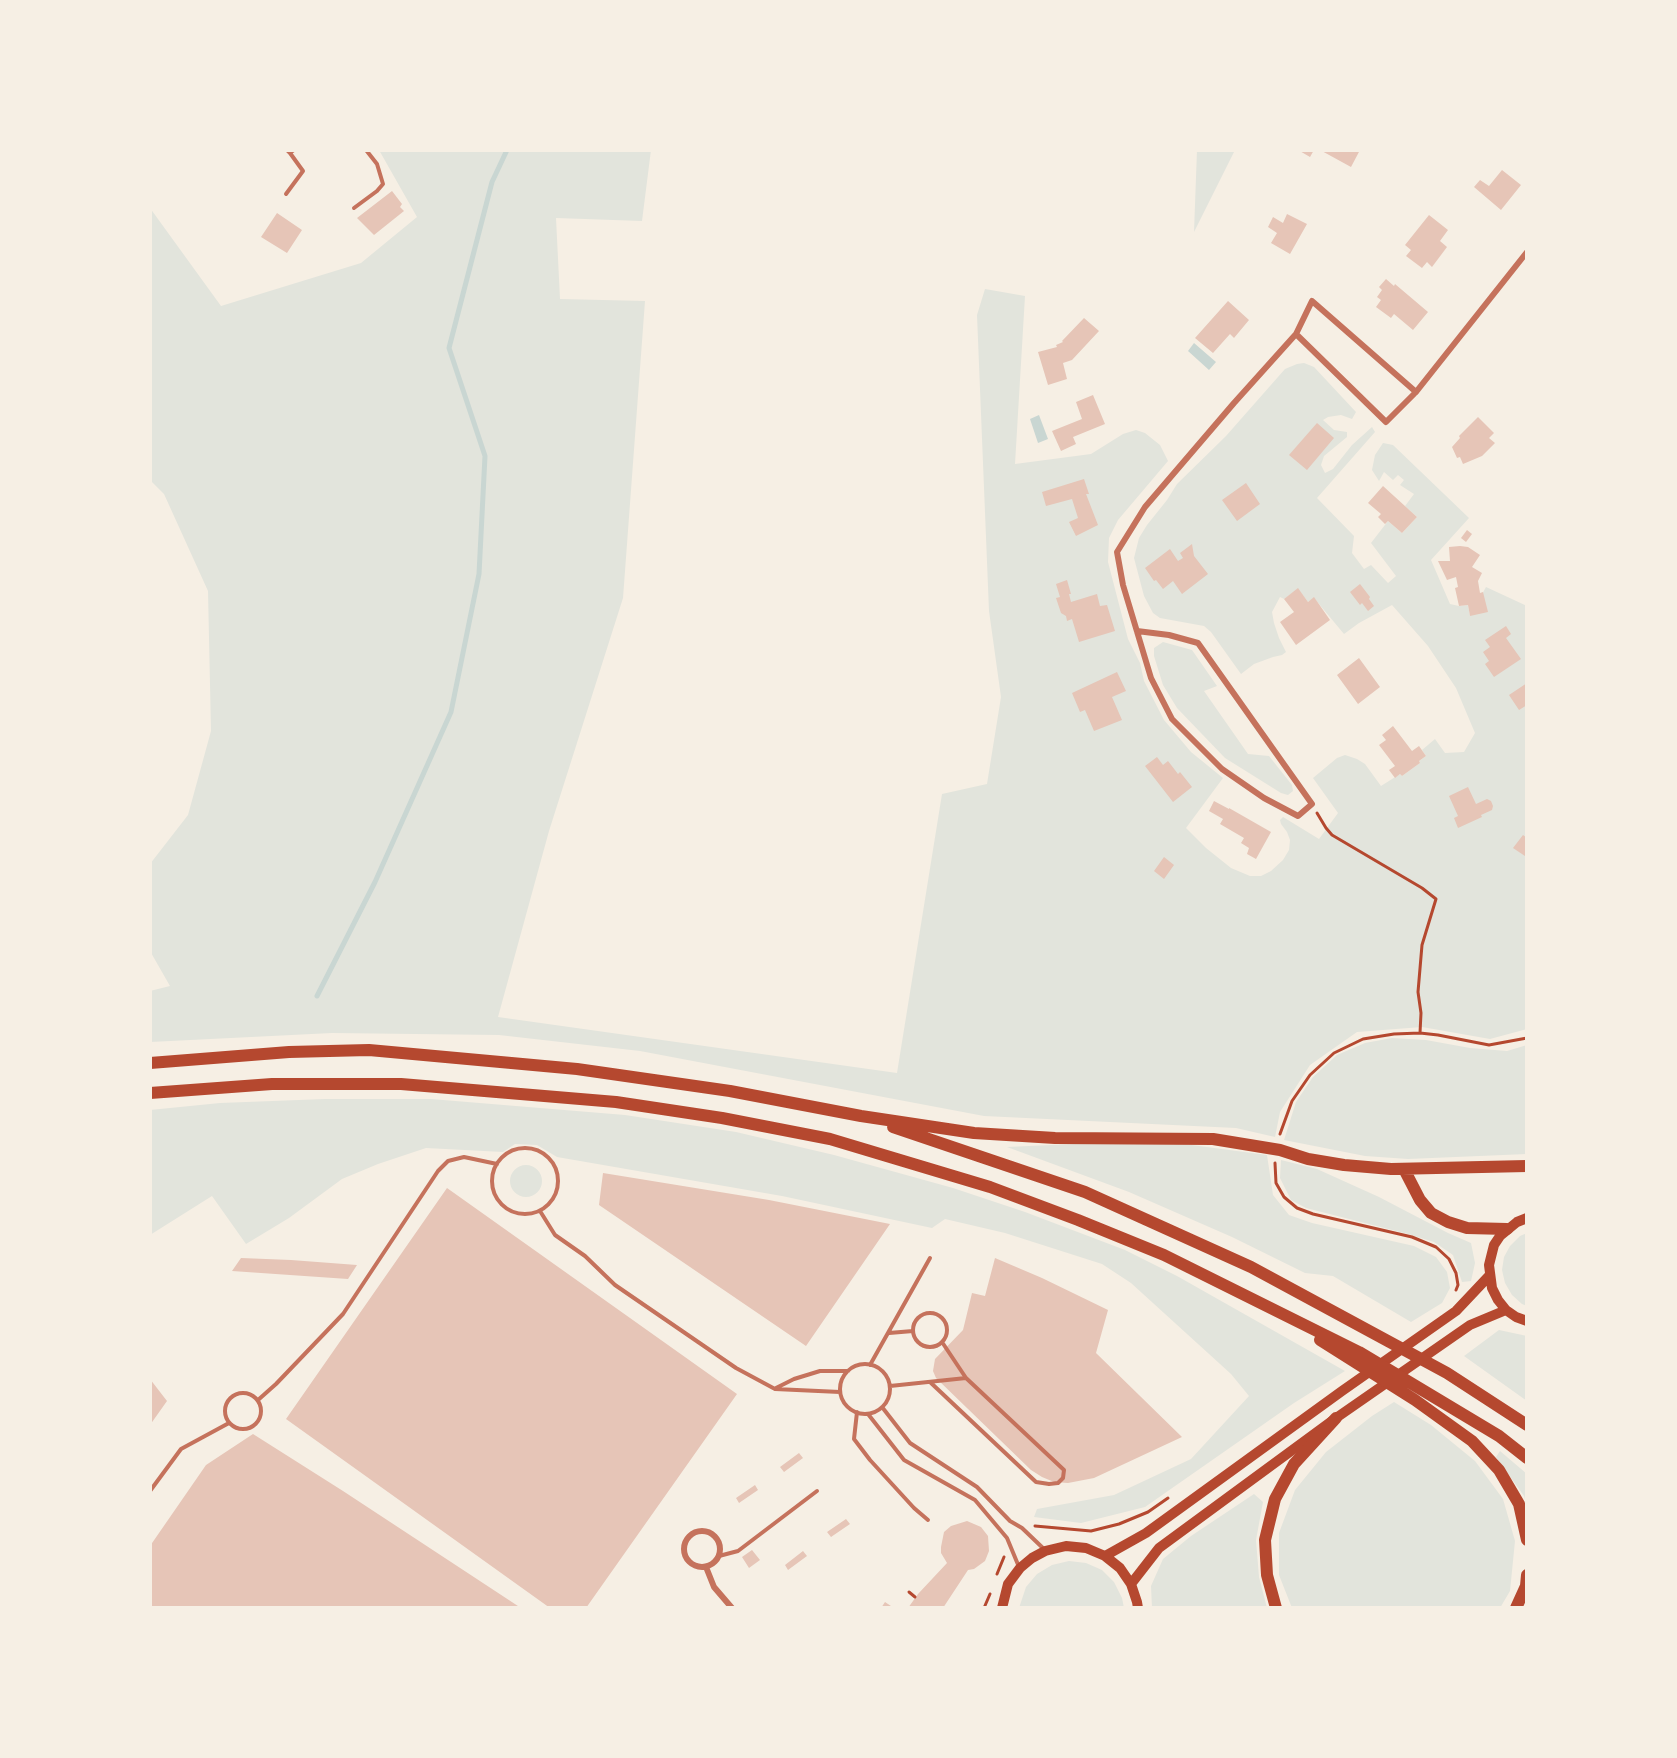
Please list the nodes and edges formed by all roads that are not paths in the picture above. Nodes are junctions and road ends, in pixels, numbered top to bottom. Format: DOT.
graph roads {
  1 [pos="366,150"];
  2 [pos="290,151"];
  3 [pos="286,194"];
  4 [pos="354,208"];
  5 [pos="1527,252"];
  6 [pos="1296,334"];
  7 [pos="1416,392"];
  8 [pos="1137,631"];
  9 [pos="150,1063"];
  10 [pos="150,1093"];
  11 [pos="861,1116"];
  12 [pos="497,1164"];
  13 [pos="1527,1166"];
  14 [pos="1404,1169"];
  15 [pos="540,1211"];
  16 [pos="1527,1218"];
  17 [pos="1507,1229"];
  18 [pos="930,1258"];
  19 [pos="1489,1276"];
  20 [pos="1251,1297"];
  21 [pos="1506,1310"];
  22 [pos="1527,1322"];
  23 [pos="913,1331"];
  24 [pos="889,1333"];
  25 [pos="942,1342"];
  26 [pos="870,1365"];
  27 [pos="848,1371"];
  28 [pos="966,1378"];
  29 [pos="930,1383"];
  30 [pos="890,1386"];
  31 [pos="776,1389"];
  32 [pos="840,1392"];
  33 [pos="258,1400"];
  34 [pos="882,1407"];
  35 [pos="857,1412"];
  36 [pos="868,1414"];
  37 [pos="1336,1418"];
  38 [pos="229,1422"];
  39 [pos="1527,1425"];
  40 [pos="1527,1458"];
  41 [pos="150,1491"];
  42 [pos="817,1491"];
  43 [pos="928,1520"];
  44 [pos="1527,1540"];
  45 [pos="1045,1551"];
  46 [pos="719,1556"];
  47 [pos="1105,1556"];
  48 [pos="706,1567"];
  49 [pos="1020,1568"];
  50 [pos="1527,1575"];
  51 [pos="1131,1584"];
  52 [pos="732,1608"];
  53 [pos="1002,1608"];
  54 [pos="1138,1608"];
  55 [pos="1276,1608"];
  56 [pos="1516,1608"];
  1 -- 4 [label="lane"];
  2 -- 3 [label="lane"];
  5 -- 7 [label="street"];
  6 -- 7 [label="street"];
  6 -- 7 [label="street"];
  6 -- 8 [label="street"];
  8 -- 8 [label="street"];
  9 -- 11 [label="highway"];
  10 -- 20 [label="highway"];
  11 -- 14 [label="highway"];
  11 -- 39 [label="highway"];
  12 -- 15 [label="lane"];
  12 -- 15 [label="lane"];
  12 -- 33 [label="lane"];
  13 -- 14 [label="highway"];
  14 -- 17 [label="highway"];
  15 -- 31 [label="lane"];
  16 -- 17 [label="main road"];
  17 -- 19 [label="main road"];
  18 -- 24 [label="lane"];
  19 -- 21 [label="main road"];
  19 -- 47 [label="main road"];
  20 -- 40 [label="highway"];
  20 -- 44 [label="highway"];
  21 -- 22 [label="main road"];
  21 -- 37 [label="main road"];
  23 -- 24 [label="lane"];
  23 -- 25 [label="lane"];
  23 -- 25 [label="lane"];
  24 -- 26 [label="lane"];
  25 -- 28 [label="lane"];
  26 -- 27 [label="lane"];
  26 -- 30 [label="lane"];
  27 -- 31 [label="lane"];
  27 -- 32 [label="lane"];
  28 -- 29 [label="lane"];
  28 -- 29 [label="lane"];
  29 -- 30 [label="lane"];
  30 -- 34 [label="lane"];
  31 -- 32 [label="lane"];
  32 -- 35 [label="lane"];
  33 -- 38 [label="lane"];
  33 -- 38 [label="lane"];
  34 -- 36 [label="lane"];
  34 -- 45 [label="lane"];
  35 -- 36 [label="lane"];
  35 -- 43 [label="lane"];
  36 -- 49 [label="lane"];
  37 -- 51 [label="main road"];
  37 -- 55 [label="highway"];
  38 -- 41 [label="lane"];
  42 -- 46 [label="lane"];
  45 -- 47 [label="main road"];
  45 -- 49 [label="main road"];
  46 -- 48 [label="street"];
  46 -- 48 [label="street"];
  47 -- 51 [label="main road"];
  48 -- 52 [label="street"];
  49 -- 53 [label="main road"];
  50 -- 56 [label="highway"];
  51 -- 54 [label="main road"];
}
